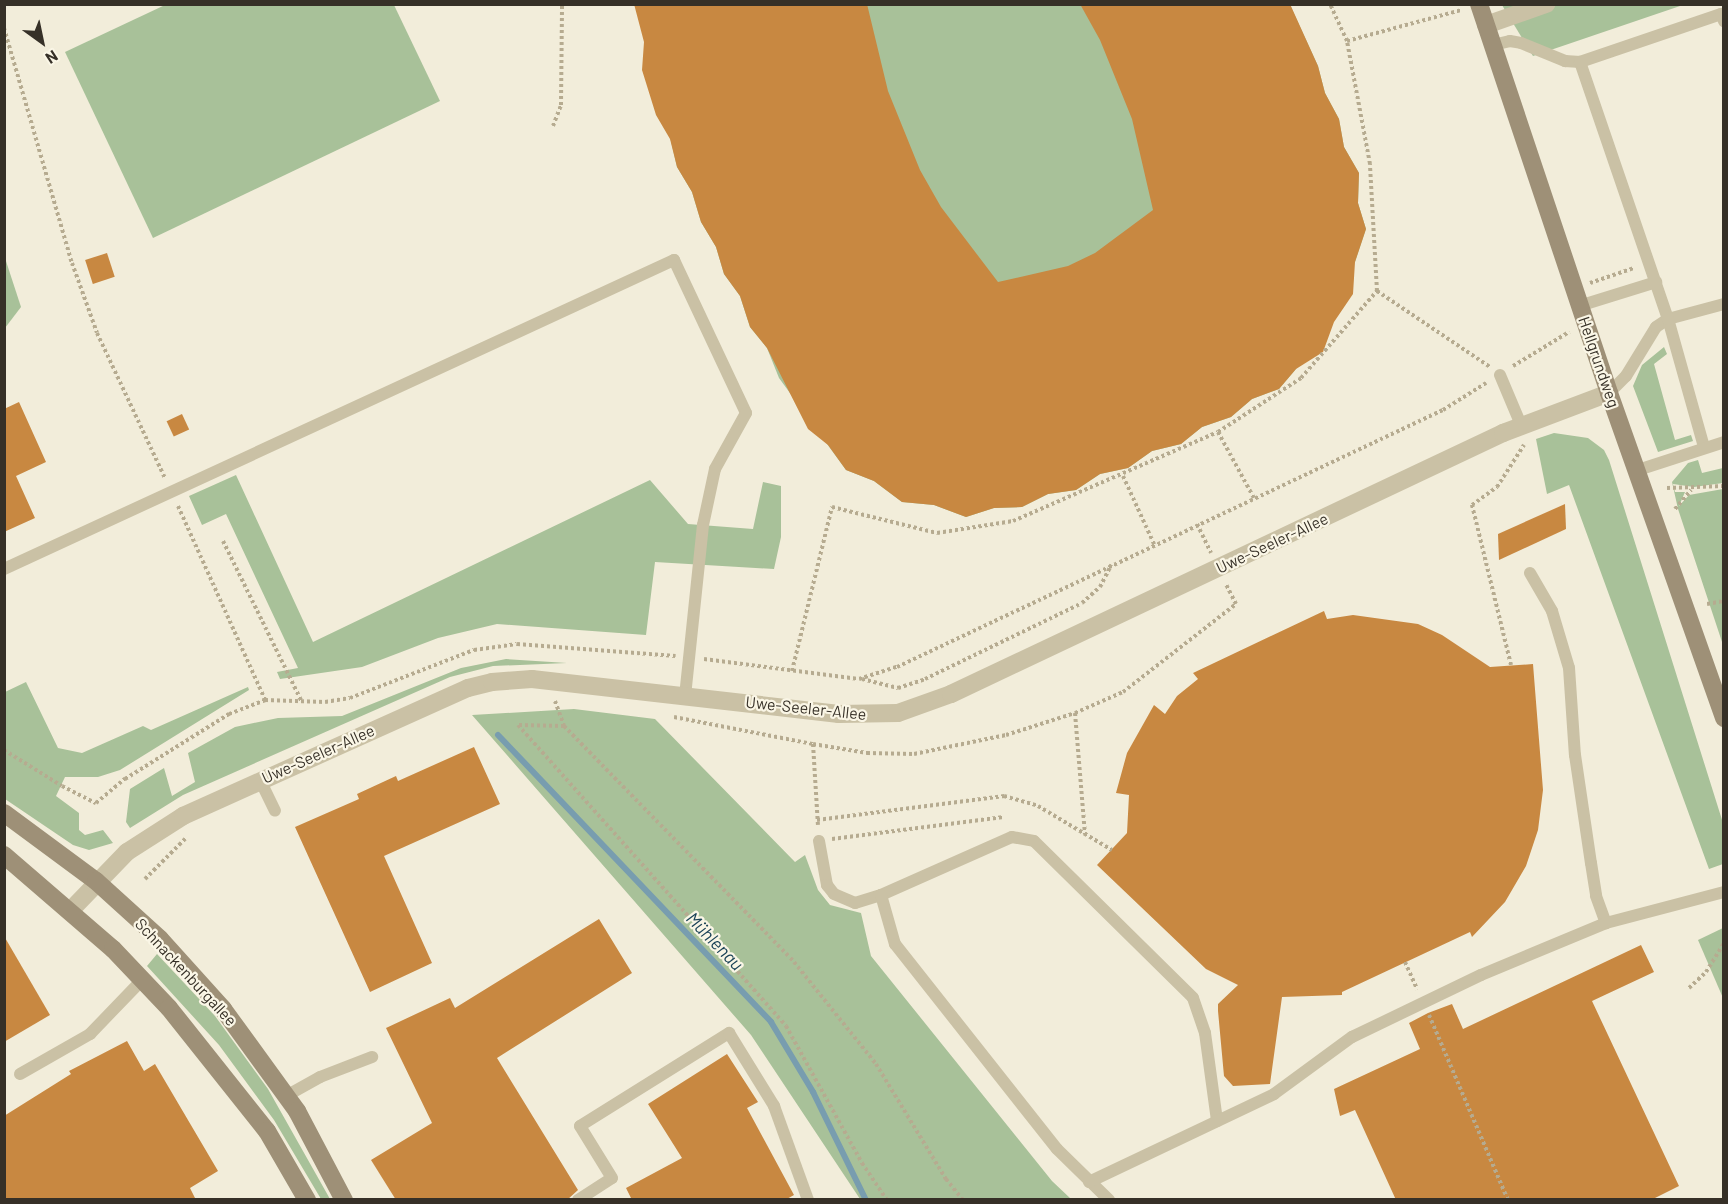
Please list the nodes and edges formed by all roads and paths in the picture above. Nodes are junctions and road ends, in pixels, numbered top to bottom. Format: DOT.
graph roads {
  1 [pos="562,4"];
  2 [pos="1330,4"];
  3 [pos="1479,4"];
  4 [pos="1546,4"];
  5 [pos="1461,10"];
  6 [pos="1724,21"];
  7 [pos="1486,25"];
  8 [pos="4,28"];
  9 [pos="1347,41"];
  10 [pos="1493,45"];
  11 [pos="1580,62"];
  12 [pos="553,126"];
  13 [pos="1649,263"];
  14 [pos="1656,282"];
  15 [pos="1590,283"];
  16 [pos="1377,291"];
  17 [pos="1724,304"];
  18 [pos="1579,306"];
  19 [pos="1668,319"];
  20 [pos="1569,332"];
  21 [pos="1500,375"];
  22 [pos="1609,393"];
  23 [pos="1218,432"];
  24 [pos="1524,432"];
  25 [pos="1724,442"];
  26 [pos="1704,447"];
  27 [pos="1638,470"];
  28 [pos="1124,476"];
  29 [pos="1724,486"];
  30 [pos="1667,488"];
  31 [pos="1691,490"];
  32 [pos="172,492"];
  33 [pos="1254,498"];
  34 [pos="1675,509"];
  35 [pos="223,541"];
  36 [pos="1154,544"];
  37 [pos="1111,564"];
  38 [pos="4,569"];
  39 [pos="1530,573"];
  40 [pos="1724,601"];
  41 [pos="1236,604"];
  42 [pos="1707,604"];
  43 [pos="1511,665"];
  44 [pos="859,679"];
  45 [pos="686,696"];
  46 [pos="547,700"];
  47 [pos="302,702"];
  48 [pos="556,702"];
  49 [pos="567,703"];
  50 [pos="1075,713"];
  51 [pos="668,716"];
  52 [pos="1724,718"];
  53 [pos="564,726"];
  54 [pos="813,744"];
  55 [pos="4,750"];
  56 [pos="260,780"];
  57 [pos="275,811"];
  58 [pos="4,813"];
  59 [pos="1004,817"];
  60 [pos="817,820"];
  61 [pos="191,834"];
  62 [pos="1085,835"];
  63 [pos="819,841"];
  64 [pos="1112,850"];
  65 [pos="4,855"];
  66 [pos="145,879"];
  67 [pos="96,881"];
  68 [pos="1724,892"];
  69 [pos="881,895"];
  70 [pos="70,911"];
  71 [pos="1606,923"];
  72 [pos="1724,943"];
  73 [pos="143,979"];
  74 [pos="1689,988"];
  75 [pos="1428,1013"];
  76 [pos="372,1057"];
  77 [pos="20,1074"];
  78 [pos="286,1096"];
  79 [pos="1217,1121"];
  80 [pos="1089,1182"];
  81 [pos="307,1200"];
  82 [pos="344,1200"];
  83 [pos="578,1200"];
  84 [pos="808,1200"];
  85 [pos="887,1200"];
  86 [pos="963,1200"];
  87 [pos="1108,1200"];
  88 [pos="1508,1200"];
  1 -- 12 [label="path"];
  2 -- 9 [label="path"];
  3 -- 7 [label="main road, Hellgrundweg"];
  4 -- 7 [label="street"];
  5 -- 9 [label="path"];
  6 -- 11 [label="lane"];
  7 -- 10 [label="main road, Hellgrundweg"];
  8 -- 32 [label="path"];
  9 -- 16 [label="path"];
  10 -- 11 [label="lane"];
  10 -- 18 [label="main road, Hellgrundweg"];
  11 -- 13 [label="lane"];
  13 -- 14 [label="lane"];
  13 -- 15 [label="path"];
  14 -- 18 [label="lane"];
  14 -- 19 [label="lane"];
  16 -- 21 [label="path"];
  16 -- 23 [label="path"];
  17 -- 19 [label="lane"];
  18 -- 22 [label="main road, Hellgrundweg"];
  19 -- 22 [label="lane"];
  19 -- 26 [label="lane"];
  20 -- 21 [label="path"];
  21 -- 24 [label="lane"];
  21 -- 33 [label="path"];
  22 -- 24 [label="street, Uwe-Seeler-Allee"];
  22 -- 27 [label="main road, Hellgrundweg"];
  23 -- 28 [label="path"];
  23 -- 33 [label="path"];
  24 -- 43 [label="path"];
  24 -- 45 [label="street, Uwe-Seeler-Allee"];
  25 -- 26 [label="lane"];
  26 -- 27 [label="lane"];
  27 -- 52 [label="main road, Hellgrundweg"];
  28 -- 36 [label="path"];
  28 -- 44 [label="path"];
  29 -- 31 [label="path"];
  30 -- 31 [label="path"];
  31 -- 34 [label="path"];
  32 -- 38 [label="lane"];
  32 -- 45 [label="lane"];
  32 -- 55 [label="path"];
  33 -- 36 [label="path"];
  35 -- 47 [label="path"];
  36 -- 37 [label="path"];
  37 -- 44 [label="path"];
  37 -- 44 [label="path"];
  39 -- 71 [label="lane"];
  40 -- 42 [label="path"];
  41 -- 50 [label="path"];
  45 -- 56 [label="street, Uwe-Seeler-Allee"];
  46 -- 48 [label="path"];
  48 -- 49 [label="path"];
  48 -- 53 [label="path"];
  50 -- 54 [label="path"];
  50 -- 62 [label="path"];
  51 -- 54 [label="path"];
  53 -- 85 [label="path"];
  53 -- 86 [label="path"];
  54 -- 60 [label="path"];
  56 -- 57 [label="lane"];
  56 -- 67 [label="street, Uwe-Seeler-Allee"];
  58 -- 67 [label="main road, Schnackenburgallee"];
  59 -- 63 [label="path"];
  60 -- 62 [label="path"];
  60 -- 63 [label="path"];
  61 -- 66 [label="path"];
  62 -- 64 [label="path"];
  63 -- 69 [label="lane"];
  65 -- 70 [label="main road"];
  67 -- 70 [label="street, Uwe-Seeler-Allee"];
  67 -- 78 [label="main road, Schnackenburgallee"];
  68 -- 71 [label="lane"];
  69 -- 79 [label="lane"];
  69 -- 80 [label="lane"];
  70 -- 73 [label="main road"];
  71 -- 79 [label="lane"];
  72 -- 74 [label="path"];
  73 -- 77 [label="lane"];
  73 -- 81 [label="main road"];
  75 -- 88 [label="path"];
  76 -- 78 [label="lane"];
  78 -- 82 [label="main road, Schnackenburgallee"];
  79 -- 80 [label="lane"];
  80 -- 87 [label="lane"];
  83 -- 84 [label="lane"];
}
